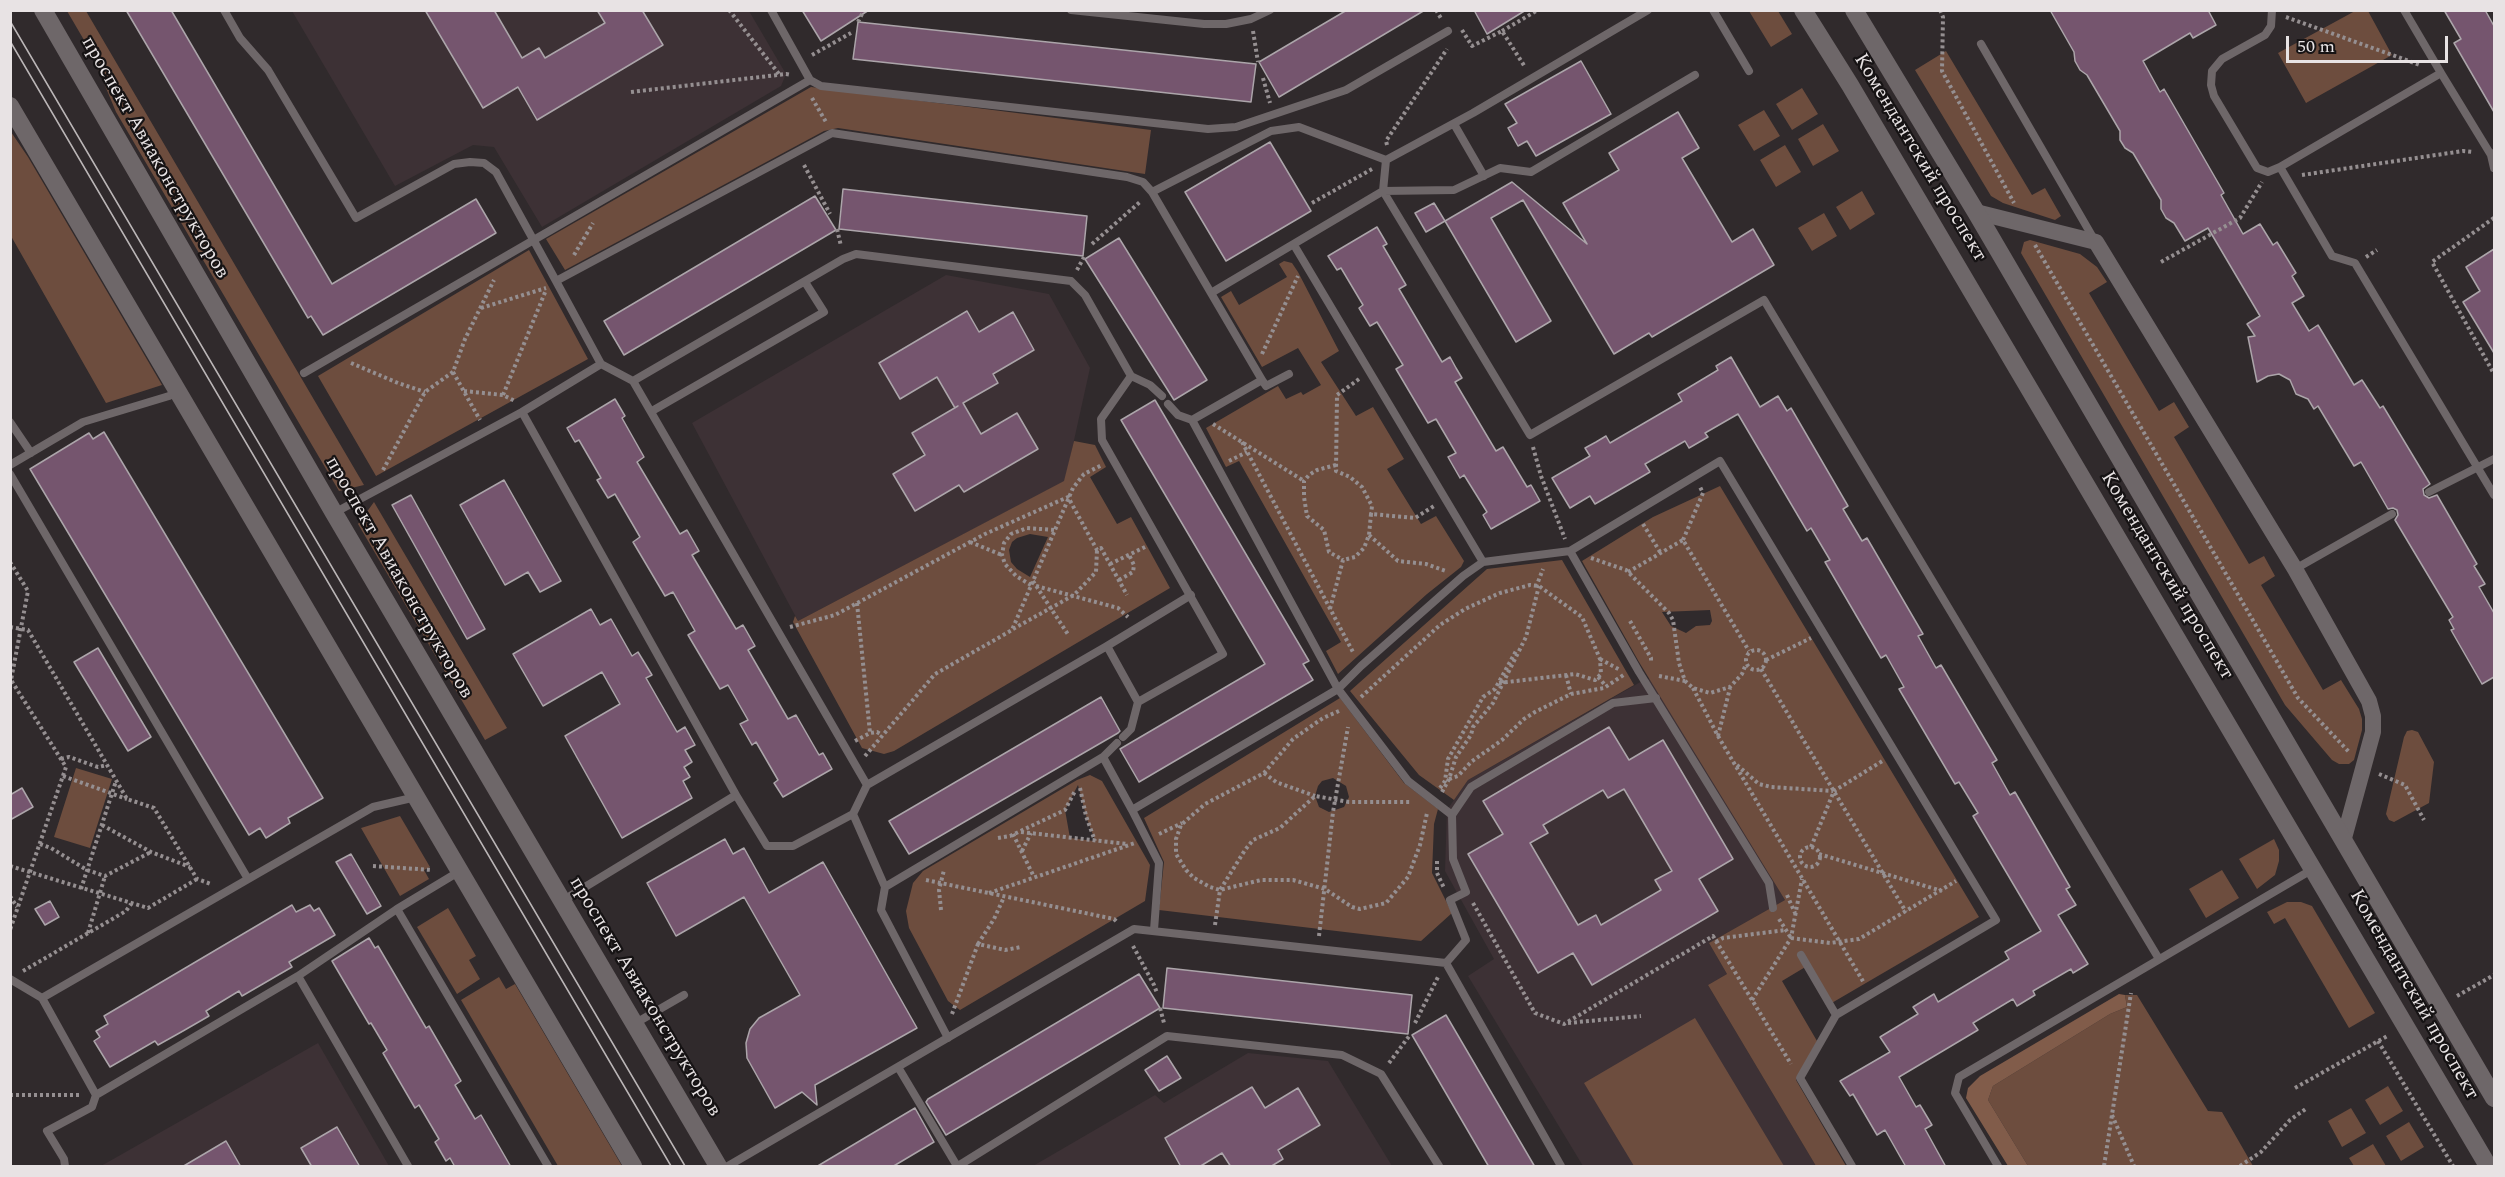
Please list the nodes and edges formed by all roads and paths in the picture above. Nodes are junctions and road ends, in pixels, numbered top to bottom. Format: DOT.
graph roads {
  1 [pos="43,10"];
  2 [pos="224,10"];
  3 [pos="729,10"];
  4 [pos="771,10"];
  5 [pos="864,10"];
  6 [pos="1071,10"];
  7 [pos="1270,10"];
  8 [pos="1436,10"];
  9 [pos="1538,10"];
  10 [pos="1648,10"];
  11 [pos="1713,10"];
  12 [pos="1803,10"];
  13 [pos="1854,10"];
  14 [pos="1940,10"];
  15 [pos="2404,10"];
  16 [pos="2272,11"];
  17 [pos="1251,19"];
  18 [pos="858,22"];
  19 [pos="1448,31"];
  20 [pos="1502,32"];
  21 [pos="851,33"];
  22 [pos="1981,44"];
  23 [pos="800,62"];
  24 [pos="1258,62"];
  25 [pos="1749,71"];
  26 [pos="2441,73"];
  27 [pos="780,74"];
  28 [pos="1695,75"];
  29 [pos="1263,78"];
  30 [pos="1533,79"];
  31 [pos="807,82"];
  32 [pos="631,92"];
  33 [pos="10,106"];
  34 [pos="1274,114"];
  35 [pos="1454,124"];
  36 [pos="832,133"];
  37 [pos="798,153"];
  38 [pos="2493,154"];
  39 [pos="1388,160"];
  40 [pos="2280,166"];
  41 [pos="2494,168"];
  42 [pos="2268,172"];
  43 [pos="1484,176"];
  44 [pos="2286,178"];
  45 [pos="1383,191"];
  46 [pos="1152,192"];
  47 [pos="611,195"];
  48 [pos="1312,203"];
  49 [pos="1976,212"];
  50 [pos="2019,213"];
  51 [pos="830,214"];
  52 [pos="2494,218"];
  53 [pos="533,240"];
  54 [pos="2034,242"];
  55 [pos="2096,242"];
  56 [pos="1092,244"];
  57 [pos="1294,245"];
  58 [pos="506,255"];
  59 [pos="2162,262"];
  60 [pos="1304,263"];
  61 [pos="570,273"];
  62 [pos="556,281"];
  63 [pos="805,282"];
  64 [pos="546,288"];
  65 [pos="1211,293"];
  66 [pos="480,308"];
  67 [pos="335,357"];
  68 [pos="601,364"];
  69 [pos="1255,368"];
  70 [pos="453,372"];
  71 [pos="1369,372"];
  72 [pos="304,373"];
  73 [pos="1289,374"];
  74 [pos="2494,374"];
  75 [pos="1131,376"];
  76 [pos="1262,380"];
  77 [pos="633,381"];
  78 [pos="179,391"];
  79 [pos="464,391"];
  80 [pos="425,392"];
  81 [pos="503,395"];
  82 [pos="1162,396"];
  83 [pos="1168,404"];
  84 [pos="652,411"];
  85 [pos="522,412"];
  86 [pos="1200,415"];
  87 [pos="1192,420"];
  88 [pos="10,423"];
  89 [pos="486,431"];
  90 [pos="1530,435"];
  91 [pos="1242,442"];
  92 [pos="1247,452"];
  93 [pos="31,453"];
  94 [pos="1113,459"];
  95 [pos="2494,459"];
  96 [pos="1224,464"];
  97 [pos="10,465"];
  98 [pos="1336,465"];
  99 [pos="2479,468"];
  100 [pos="10,474"];
  101 [pos="378,478"];
  102 [pos="1304,481"];
  103 [pos="2429,492"];
  104 [pos="1703,493"];
  105 [pos="2494,495"];
  106 [pos="1068,497"];
  107 [pos="1445,500"];
  108 [pos="334,513"];
  109 [pos="1371,514"];
  110 [pos="2392,514"];
  111 [pos="1643,523"];
  112 [pos="1054,530"];
  113 [pos="1369,535"];
  114 [pos="1683,540"];
  115 [pos="970,542"];
  116 [pos="1148,546"];
  117 [pos="1097,550"];
  118 [pos="1570,551"];
  119 [pos="1660,552"];
  120 [pos="1002,555"];
  121 [pos="1129,555"];
  122 [pos="1549,555"];
  123 [pos="1589,558"];
  124 [pos="1343,560"];
  125 [pos="10,562"];
  126 [pos="1483,562"];
  127 [pos="1110,564"];
  128 [pos="2295,569"];
  129 [pos="1628,572"];
  130 [pos="1463,576"];
  131 [pos="1119,580"];
  132 [pos="1033,584"];
  133 [pos="1537,586"];
  134 [pos="1074,595"];
  135 [pos="1127,595"];
  136 [pos="1191,595"];
  137 [pos="857,603"];
  138 [pos="1052,608"];
  139 [pos="1330,610"];
  140 [pos="1126,614"];
  141 [pos="795,624"];
  142 [pos="10,627"];
  143 [pos="21,628"];
  144 [pos="1012,630"];
  145 [pos="1070,636"];
  146 [pos="1810,639"];
  147 [pos="1107,646"];
  148 [pos="1749,651"];
  149 [pos="1600,659"];
  150 [pos="1766,660"];
  151 [pos="1746,664"];
  152 [pos="1361,666"];
  153 [pos="1761,669"];
  154 [pos="1626,673"];
  155 [pos="1632,673"];
  156 [pos="1566,675"];
  157 [pos="1598,677"];
  158 [pos="11,680"];
  159 [pos="1500,683"];
  160 [pos="1606,686"];
  161 [pos="1730,687"];
  162 [pos="1694,688"];
  163 [pos="1338,689"];
  164 [pos="1571,694"];
  165 [pos="1656,698"];
  166 [pos="1138,702"];
  167 [pos="1352,706"];
  168 [pos="870,733"];
  169 [pos="882,735"];
  170 [pos="1718,736"];
  171 [pos="860,738"];
  172 [pos="868,752"];
  173 [pos="1103,757"];
  174 [pos="61,759"];
  175 [pos="1735,764"];
  176 [pos="107,765"];
  177 [pos="1872,768"];
  178 [pos="2363,768"];
  179 [pos="1264,773"];
  180 [pos="63,776"];
  181 [pos="1449,779"];
  182 [pos="116,780"];
  183 [pos="867,785"];
  184 [pos="1834,791"];
  185 [pos="1442,792"];
  186 [pos="112,793"];
  187 [pos="736,795"];
  188 [pos="1315,796"];
  189 [pos="416,797"];
  190 [pos="127,799"];
  191 [pos="1336,799"];
  192 [pos="1434,801"];
  193 [pos="1132,810"];
  194 [pos="853,814"];
  195 [pos="1452,815"];
  196 [pos="2424,820"];
  197 [pos="1184,822"];
  198 [pos="102,825"];
  199 [pos="1020,832"];
  200 [pos="1031,833"];
  201 [pos="1013,835"];
  202 [pos="2344,838"];
  203 [pos="994,839"];
  204 [pos="1148,839"];
  205 [pos="1096,841"];
  206 [pos="40,844"];
  207 [pos="1130,844"];
  208 [pos="1811,847"];
  209 [pos="1022,851"];
  210 [pos="151,852"];
  211 [pos="1819,854"];
  212 [pos="1802,862"];
  213 [pos="10,866"];
  214 [pos="373,866"];
  215 [pos="190,867"];
  216 [pos="1795,867"];
  217 [pos="945,868"];
  218 [pos="2313,868"];
  219 [pos="87,870"];
  220 [pos="438,871"];
  221 [pos="460,871"];
  222 [pos="30,872"];
  223 [pos="1882,874"];
  224 [pos="105,876"];
  225 [pos="1034,877"];
  226 [pos="918,878"];
  227 [pos="1802,878"];
  228 [pos="197,879"];
  229 [pos="248,879"];
  230 [pos="1956,881"];
  231 [pos="940,883"];
  232 [pos="885,887"];
  233 [pos="81,889"];
  234 [pos="1325,889"];
  235 [pos="1220,890"];
  236 [pos="228,891"];
  237 [pos="1942,891"];
  238 [pos="1466,892"];
  239 [pos="988,893"];
  240 [pos="100,894"];
  241 [pos="10,896"];
  242 [pos="1004,897"];
  243 [pos="561,901"];
  244 [pos="131,904"];
  245 [pos="18,908"];
  246 [pos="1773,908"];
  247 [pos="397,909"];
  248 [pos="941,910"];
  249 [pos="1906,912"];
  250 [pos="1215,915"];
  251 [pos="1320,929"];
  252 [pos="10,930"];
  253 [pos="1154,930"];
  254 [pos="1786,930"];
  255 [pos="88,933"];
  256 [pos="1126,934"];
  257 [pos="1791,938"];
  258 [pos="1716,942"];
  259 [pos="1839,942"];
  260 [pos="978,944"];
  261 [pos="1021,947"];
  262 [pos="1801,955"];
  263 [pos="2158,959"];
  264 [pos="1446,963"];
  265 [pos="2494,975"];
  266 [pos="298,976"];
  267 [pos="11,978"];
  268 [pos="2127,978"];
  269 [pos="1157,993"];
  270 [pos="1870,994"];
  271 [pos="684,995"];
  272 [pos="2456,997"];
  273 [pos="42,998"];
  274 [pos="1752,1000"];
  275 [pos="953,1006"];
  276 [pos="1836,1015"];
  277 [pos="1641,1016"];
  278 [pos="1415,1023"];
  279 [pos="634,1024"];
  280 [pos="1564,1024"];
  281 [pos="2392,1033"];
  282 [pos="1410,1035"];
  283 [pos="948,1038"];
  284 [pos="2378,1041"];
  285 [pos="898,1067"];
  286 [pos="1381,1074"];
  287 [pos="1800,1078"];
  288 [pos="2489,1082"];
  289 [pos="2295,1088"];
  290 [pos="10,1095"];
  291 [pos="96,1095"];
  292 [pos="2494,1098"];
  293 [pos="2307,1108"];
  294 [pos="2112,1114"];
  295 [pos="2243,1165"];
  296 [pos="65,1167"];
  297 [pos="408,1167"];
  298 [pos="548,1167"];
  299 [pos="633,1167"];
  300 [pos="718,1167"];
  301 [pos="728,1167"];
  302 [pos="957,1167"];
  303 [pos="1439,1167"];
  304 [pos="1561,1167"];
  305 [pos="1852,1167"];
  306 [pos="1998,1167"];
  307 [pos="2104,1167"];
  308 [pos="2134,1167"];
  309 [pos="2453,1167"];
  310 [pos="2488,1167"];
  1 -- 108 [label="main road, проспект Авиаконструкторов"];
  2 -- 53 [label="lane"];
  3 -- 27 [label="path"];
  4 -- 23 [label="lane"];
  5 -- 18 [label="path"];
  6 -- 17 [label="lane"];
  7 -- 17 [label="lane"];
  8 -- 19 [label="path"];
  9 -- 20 [label="path"];
  10 -- 30 [label="lane"];
  11 -- 25 [label="lane"];
  12 -- 218 [label="main road, Комендантский проспект"];
  13 -- 49 [label="main road, Комендантский проспект"];
  14 -- 50 [label="path"];
  15 -- 26 [label="lane"];
  16 -- 26 [label="path"];
  16 -- 42 [label="lane"];
  17 -- 24 [label="path"];
  19 -- 20 [label="path"];
  19 -- 34 [label="lane"];
  19 -- 39 [label="path"];
  20 -- 30 [label="path"];
  21 -- 23 [label="path"];
  22 -- 55 [label="lane"];
  23 -- 31 [label="lane"];
  26 -- 38 [label="lane"];
  26 -- 40 [label="lane"];
  27 -- 31 [label="path"];
  27 -- 32 [label="path"];
  28 -- 43 [label="lane"];
  29 -- 34 [label="path"];
  30 -- 35 [label="lane"];
  31 -- 34 [label="lane"];
  31 -- 36 [label="path"];
  31 -- 47 [label="lane"];
  33 -- 78 [label="main road"];
  35 -- 39 [label="lane"];
  35 -- 43 [label="lane"];
  36 -- 37 [label="lane"];
  36 -- 46 [label="lane"];
  37 -- 51 [label="path"];
  37 -- 61 [label="lane"];
  38 -- 41 [label="lane"];
  38 -- 44 [label="path"];
  39 -- 45 [label="lane"];
  39 -- 46 [label="lane"];
  39 -- 48 [label="path"];
  40 -- 42 [label="lane"];
  40 -- 44 [label="lane"];
  42 -- 59 [label="path"];
  43 -- 45 [label="lane"];
  44 -- 99 [label="lane"];
  45 -- 57 [label="lane"];
  45 -- 90 [label="lane"];
  46 -- 56 [label="path"];
  46 -- 65 [label="lane"];
  47 -- 53 [label="lane"];
  47 -- 61 [label="path"];
  49 -- 55 [label="street"];
  49 -- 202 [label="main road, Комендантский проспект"];
  52 -- 74 [label="path"];
  53 -- 58 [label="lane"];
  53 -- 62 [label="lane"];
  54 -- 178 [label="path"];
  55 -- 128 [label="street"];
  57 -- 60 [label="lane"];
  57 -- 65 [label="lane"];
  58 -- 66 [label="path"];
  58 -- 67 [label="lane"];
  60 -- 69 [label="path"];
  60 -- 71 [label="lane"];
  61 -- 62 [label="lane"];
  62 -- 64 [label="path"];
  62 -- 68 [label="lane"];
  63 -- 75 [label="lane"];
  63 -- 77 [label="lane"];
  63 -- 84 [label="lane"];
  64 -- 66 [label="path"];
  64 -- 81 [label="path"];
  65 -- 69 [label="lane"];
  66 -- 70 [label="path"];
  67 -- 72 [label="lane"];
  67 -- 80 [label="path"];
  68 -- 77 [label="lane"];
  68 -- 85 [label="lane"];
  69 -- 76 [label="lane"];
  70 -- 79 [label="path"];
  70 -- 80 [label="path"];
  71 -- 98 [label="path"];
  71 -- 107 [label="lane"];
  73 -- 76 [label="lane"];
  75 -- 82 [label="lane"];
  75 -- 94 [label="lane"];
  76 -- 86 [label="lane"];
  77 -- 84 [label="lane"];
  78 -- 93 [label="lane"];
  78 -- 189 [label="main road"];
  79 -- 81 [label="path"];
  79 -- 89 [label="path"];
  80 -- 101 [label="path"];
  81 -- 85 [label="path"];
  83 -- 87 [label="lane"];
  84 -- 183 [label="lane"];
  85 -- 89 [label="lane"];
  85 -- 187 [label="lane"];
  86 -- 87 [label="lane"];
  86 -- 91 [label="path"];
  87 -- 163 [label="lane"];
  88 -- 93 [label="lane"];
  89 -- 108 [label="lane"];
  90 -- 118 [label="path"];
  90 -- 263 [label="lane"];
  91 -- 92 [label="path"];
  91 -- 102 [label="path"];
  92 -- 96 [label="path"];
  92 -- 139 [label="path"];
  93 -- 97 [label="lane"];
  94 -- 106 [label="path"];
  94 -- 136 [label="lane"];
  95 -- 99 [label="lane"];
  98 -- 102 [label="path"];
  98 -- 109 [label="path"];
  99 -- 103 [label="lane"];
  99 -- 105 [label="lane"];
  100 -- 229 [label="lane"];
  102 -- 124 [label="path"];
  104 -- 114 [label="path"];
  106 -- 112 [label="path"];
  106 -- 115 [label="path"];
  106 -- 117 [label="path"];
  107 -- 109 [label="path"];
  107 -- 126 [label="lane"];
  108 -- 243 [label="main road, проспект Авиаконструкторов"];
  109 -- 113 [label="path"];
  110 -- 128 [label="lane"];
  111 -- 119 [label="path"];
  112 -- 120 [label="path"];
  112 -- 132 [label="path"];
  113 -- 124 [label="path"];
  113 -- 130 [label="path"];
  114 -- 119 [label="path"];
  114 -- 148 [label="path"];
  115 -- 120 [label="path"];
  115 -- 137 [label="path"];
  116 -- 121 [label="path"];
  117 -- 127 [label="path"];
  117 -- 134 [label="path"];
  118 -- 122 [label="lane"];
  118 -- 165 [label="lane"];
  118 -- 270 [label="lane"];
  119 -- 129 [label="path"];
  120 -- 132 [label="path"];
  121 -- 127 [label="path"];
  121 -- 131 [label="path"];
  122 -- 126 [label="lane"];
  122 -- 133 [label="path"];
  123 -- 129 [label="path"];
  124 -- 139 [label="path"];
  125 -- 143 [label="path"];
  126 -- 130 [label="lane"];
  127 -- 131 [label="path"];
  128 -- 178 [label="street"];
  129 -- 162 [label="path"];
  130 -- 152 [label="lane"];
  131 -- 135 [label="path"];
  132 -- 134 [label="path"];
  132 -- 138 [label="path"];
  132 -- 144 [label="path"];
  133 -- 149 [label="path"];
  133 -- 159 [label="path"];
  133 -- 167 [label="path"];
  134 -- 138 [label="path"];
  134 -- 140 [label="path"];
  136 -- 147 [label="lane"];
  136 -- 166 [label="lane"];
  137 -- 141 [label="path"];
  137 -- 168 [label="path"];
  138 -- 144 [label="path"];
  138 -- 145 [label="path"];
  139 -- 152 [label="path"];
  142 -- 143 [label="path"];
  143 -- 158 [label="path"];
  143 -- 176 [label="path"];
  144 -- 169 [label="path"];
  146 -- 150 [label="path"];
  147 -- 166 [label="lane"];
  147 -- 183 [label="lane"];
  148 -- 150 [label="path"];
  148 -- 151 [label="path"];
  149 -- 154 [label="path"];
  149 -- 157 [label="path"];
  150 -- 153 [label="path"];
  151 -- 153 [label="path"];
  151 -- 161 [label="path"];
  152 -- 163 [label="lane"];
  153 -- 184 [label="path"];
  154 -- 155 [label="path"];
  154 -- 160 [label="path"];
  156 -- 157 [label="path"];
  156 -- 159 [label="path"];
  156 -- 164 [label="path"];
  157 -- 160 [label="path"];
  158 -- 174 [label="path"];
  159 -- 181 [label="path"];
  159 -- 185 [label="path"];
  160 -- 164 [label="path"];
  161 -- 162 [label="path"];
  161 -- 170 [label="path"];
  162 -- 170 [label="path"];
  163 -- 167 [label="lane"];
  163 -- 193 [label="lane"];
  164 -- 181 [label="path"];
  165 -- 195 [label="lane"];
  165 -- 246 [label="lane"];
  166 -- 173 [label="lane"];
  167 -- 179 [label="path"];
  167 -- 191 [label="path"];
  167 -- 192 [label="lane"];
  168 -- 169 [label="path"];
  168 -- 171 [label="path"];
  169 -- 172 [label="path"];
  170 -- 175 [label="path"];
  173 -- 193 [label="lane"];
  173 -- 232 [label="lane"];
  174 -- 176 [label="path"];
  174 -- 180 [label="path"];
  175 -- 184 [label="path"];
  175 -- 216 [label="path"];
  176 -- 182 [label="path"];
  177 -- 184 [label="path"];
  178 -- 196 [label="path"];
  178 -- 202 [label="street"];
  179 -- 188 [label="path"];
  179 -- 197 [label="path"];
  180 -- 186 [label="path"];
  180 -- 206 [label="path"];
  181 -- 185 [label="path"];
  182 -- 186 [label="path"];
  182 -- 190 [label="path"];
  183 -- 194 [label="lane"];
  184 -- 208 [label="path"];
  184 -- 223 [label="path"];
  185 -- 192 [label="path"];
  186 -- 190 [label="path"];
  186 -- 198 [label="path"];
  187 -- 194 [label="lane"];
  187 -- 243 [label="lane"];
  188 -- 191 [label="path"];
  188 -- 235 [label="path"];
  189 -- 221 [label="main road"];
  189 -- 229 [label="lane"];
  190 -- 215 [label="path"];
  191 -- 192 [label="path"];
  191 -- 234 [label="path"];
  192 -- 195 [label="lane"];
  192 -- 234 [label="path"];
  193 -- 204 [label="lane"];
  194 -- 232 [label="lane"];
  195 -- 238 [label="lane"];
  197 -- 204 [label="path"];
  197 -- 235 [label="path"];
  198 -- 210 [label="path"];
  198 -- 219 [label="path"];
  199 -- 200 [label="path"];
  199 -- 201 [label="path"];
  199 -- 205 [label="path"];
  200 -- 205 [label="path"];
  200 -- 209 [label="path"];
  201 -- 203 [label="path"];
  201 -- 209 [label="path"];
  202 -- 288 [label="main road, Комендантский проспект"];
  204 -- 207 [label="path"];
  204 -- 253 [label="lane"];
  205 -- 207 [label="path"];
  206 -- 219 [label="path"];
  206 -- 222 [label="path"];
  207 -- 225 [label="path"];
  208 -- 211 [label="path"];
  208 -- 212 [label="path"];
  209 -- 225 [label="path"];
  210 -- 215 [label="path"];
  210 -- 224 [label="path"];
  211 -- 212 [label="path"];
  211 -- 223 [label="path"];
  212 -- 216 [label="path"];
  213 -- 222 [label="path"];
  214 -- 220 [label="path"];
  215 -- 228 [label="path"];
  216 -- 227 [label="path"];
  217 -- 231 [label="path"];
  218 -- 263 [label="lane"];
  218 -- 310 [label="main road, Комендантский проспект"];
  219 -- 224 [label="path"];
  219 -- 233 [label="path"];
  221 -- 247 [label="lane"];
  221 -- 299 [label="main road"];
  222 -- 233 [label="path"];
  222 -- 245 [label="path"];
  223 -- 237 [label="path"];
  223 -- 249 [label="path"];
  224 -- 240 [label="path"];
  225 -- 239 [label="path"];
  226 -- 231 [label="path"];
  227 -- 257 [label="path"];
  227 -- 259 [label="path"];
  228 -- 236 [label="path"];
  228 -- 244 [label="path"];
  229 -- 236 [label="lane"];
  230 -- 237 [label="path"];
  231 -- 239 [label="path"];
  231 -- 248 [label="path"];
  232 -- 283 [label="lane"];
  233 -- 240 [label="path"];
  234 -- 235 [label="path"];
  234 -- 251 [label="path"];
  235 -- 250 [label="path"];
  236 -- 273 [label="lane"];
  237 -- 249 [label="path"];
  238 -- 264 [label="lane"];
  238 -- 280 [label="path"];
  239 -- 242 [label="path"];
  240 -- 244 [label="path"];
  240 -- 255 [label="path"];
  241 -- 245 [label="path"];
  242 -- 256 [label="path"];
  242 -- 260 [label="path"];
  243 -- 279 [label="main road, проспект Авиаконструкторов"];
  244 -- 255 [label="path"];
  245 -- 252 [label="path"];
  246 -- 254 [label="path"];
  247 -- 266 [label="lane"];
  247 -- 298 [label="lane"];
  249 -- 259 [label="path"];
  253 -- 256 [label="lane"];
  253 -- 264 [label="lane"];
  254 -- 257 [label="path"];
  254 -- 258 [label="path"];
  255 -- 267 [label="path"];
  256 -- 269 [label="path"];
  256 -- 283 [label="lane"];
  257 -- 259 [label="path"];
  257 -- 262 [label="path"];
  257 -- 274 [label="path"];
  258 -- 274 [label="path"];
  258 -- 280 [label="path"];
  259 -- 270 [label="path"];
  260 -- 261 [label="path"];
  260 -- 275 [label="path"];
  262 -- 276 [label="lane"];
  263 -- 268 [label="lane"];
  264 -- 278 [label="path"];
  264 -- 304 [label="lane"];
  265 -- 272 [label="path"];
  266 -- 291 [label="lane"];
  266 -- 297 [label="lane"];
  267 -- 273 [label="lane"];
  268 -- 294 [label="path"];
  268 -- 306 [label="lane"];
  270 -- 276 [label="lane"];
  271 -- 279 [label="lane"];
  273 -- 291 [label="lane"];
  274 -- 287 [label="path"];
  276 -- 287 [label="lane"];
  277 -- 280 [label="path"];
  279 -- 300 [label="main road, проспект Авиаконструкторов"];
  281 -- 284 [label="path"];
  282 -- 286 [label="path"];
  283 -- 285 [label="lane"];
  284 -- 289 [label="path"];
  284 -- 309 [label="path"];
  285 -- 301 [label="lane"];
  285 -- 302 [label="lane"];
  286 -- 302 [label="lane"];
  286 -- 303 [label="lane"];
  287 -- 305 [label="lane"];
  288 -- 292 [label="main road, Комендантский проспект"];
  290 -- 291 [label="path"];
  291 -- 296 [label="lane"];
  293 -- 295 [label="path"];
  294 -- 307 [label="path"];
  294 -- 308 [label="path"];
}
